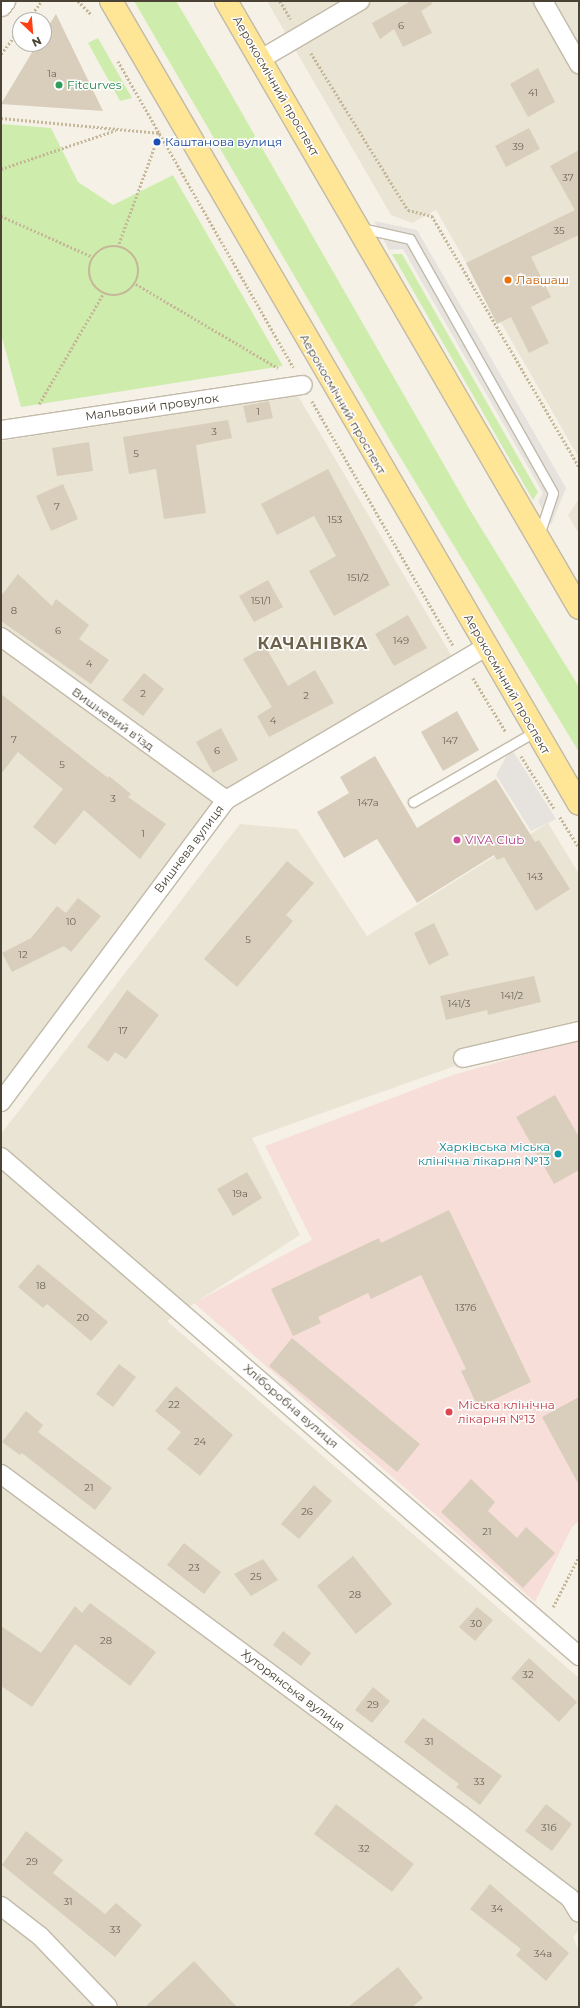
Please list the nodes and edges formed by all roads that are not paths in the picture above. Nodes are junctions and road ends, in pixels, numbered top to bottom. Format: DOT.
graph roads {
  1 [pos="4,1"];
  2 [pos="111,1"];
  3 [pos="226,1"];
  4 [pos="360,1"];
  5 [pos="543,1"];
  6 [pos="1,5"];
  7 [pos="261,59"];
  8 [pos="579,64"];
  9 [pos="359,228"];
  10 [pos="303,385"];
  11 [pos="1,430"];
  12 [pos="538,538"];
  13 [pos="579,608"];
  14 [pos="1,638"];
  15 [pos="486,647"];
  16 [pos="534,732"];
  17 [pos="226,800"];
  18 [pos="413,802"];
  19 [pos="579,804"];
  20 [pos="579,1031"];
  21 [pos="463,1058"];
  22 [pos="1,1102"];
  23 [pos="1,1157"];
  24 [pos="1,1474"];
  25 [pos="579,1656"];
  26 [pos="1,1906"];
  27 [pos="579,1913"];
  28 [pos="108,2007"];
  1 -- 6 [label="street"];
  2 -- 15 [label="main road, Аерокосмічний проспект"];
  3 -- 7 [label="main road, Аерокосмічний проспект"];
  4 -- 7 [label="street"];
  5 -- 8 [label="street"];
  7 -- 9 [label="main road, Аерокосмічний проспект"];
  9 -- 12 [label="main road, Аерокосмічний проспект"];
  9 -- 12 [label="lane"];
  10 -- 11 [label="street, Мальвовий провулок"];
  12 -- 13 [label="main road, Аерокосмічний проспект"];
  14 -- 17 [label="street, Вишневий в’їзд"];
  15 -- 16 [label="main road, Аерокосмічний проспект"];
  15 -- 17 [label="street, Вишнева вулиця"];
  16 -- 18 [label="lane"];
  16 -- 19 [label="main road, Аерокосмічний проспект"];
  17 -- 22 [label="street, Вишнева вулиця"];
  20 -- 21 [label="street"];
  23 -- 25 [label="street, Хліборобна вулиця"];
  24 -- 27 [label="street, Хуторянська вулиця"];
  26 -- 28 [label="street"];
}
